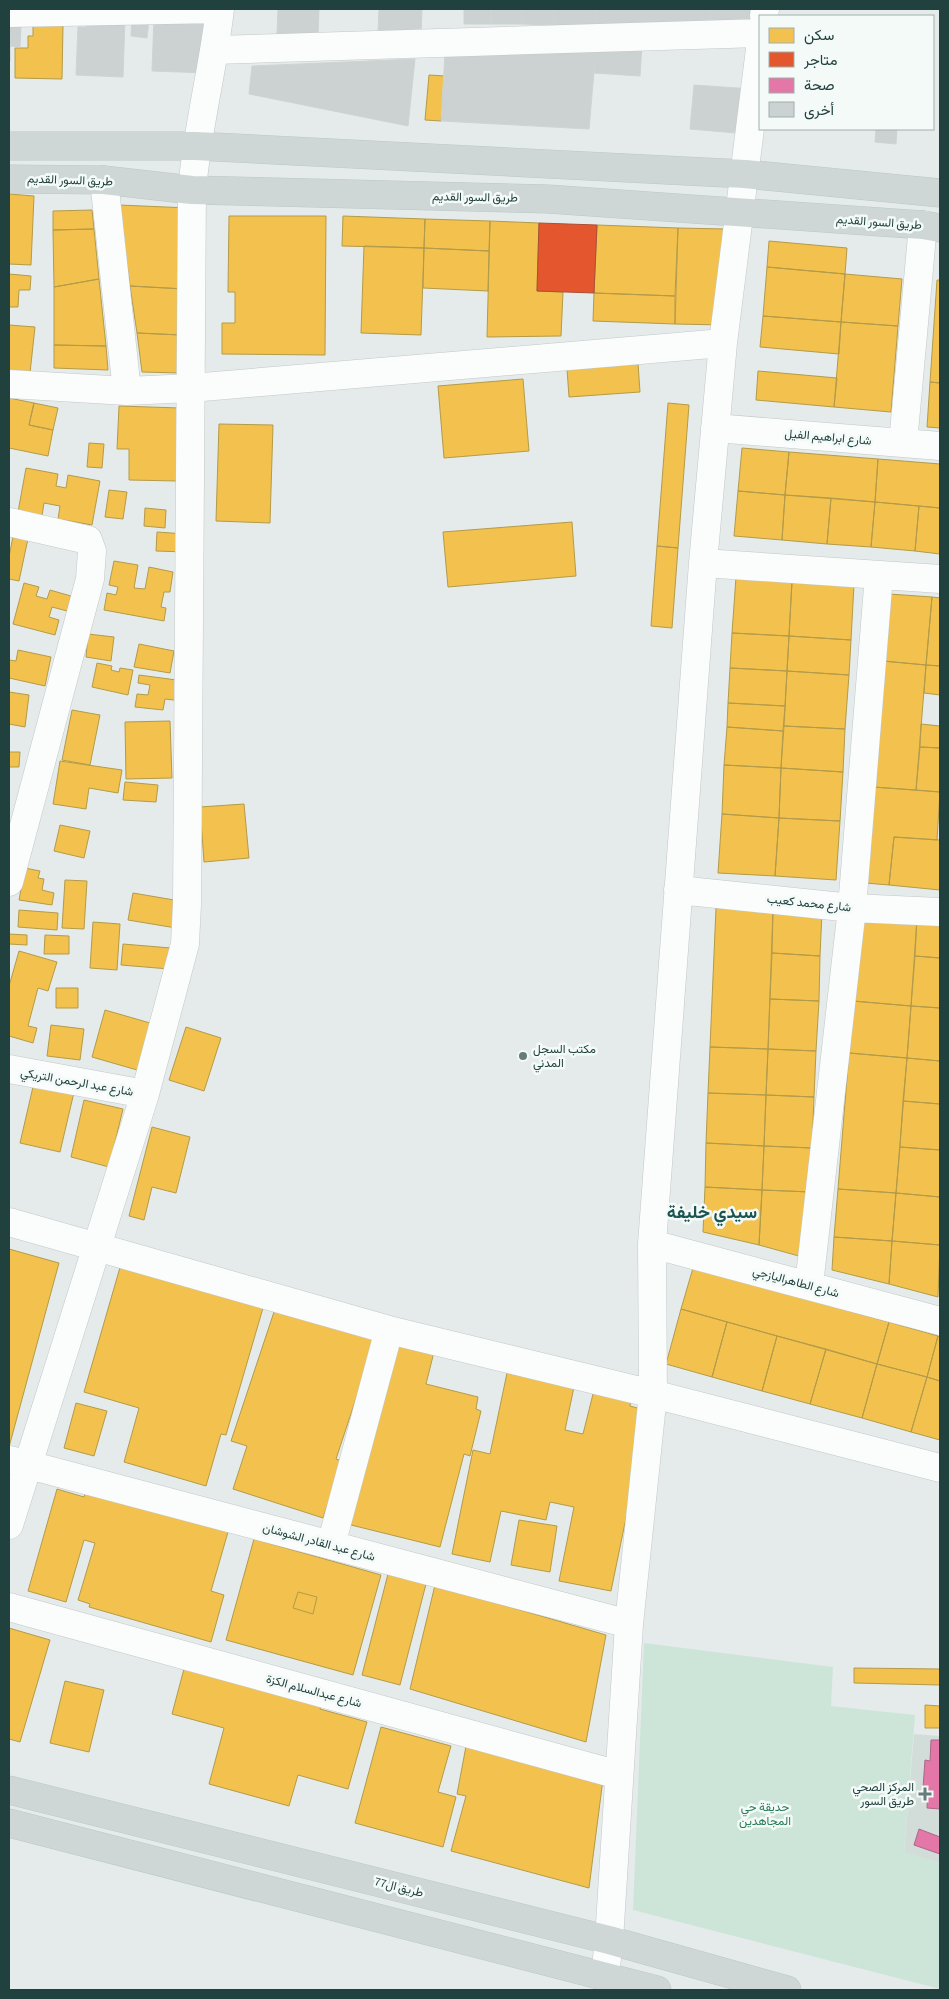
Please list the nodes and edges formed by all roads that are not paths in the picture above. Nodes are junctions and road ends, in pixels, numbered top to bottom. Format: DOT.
graph roads {
  1 [pos="220,9"];
  2 [pos="84,10"];
  3 [pos="9,12"];
  4 [pos="759,33"];
  5 [pos="215,50"];
  6 [pos="759,58"];
  7 [pos="9,146"];
  8 [pos="196,146"];
  9 [pos="745,174"];
  10 [pos="9,179"];
  11 [pos="104,180"];
  12 [pos="192,190"];
  13 [pos="940,193"];
  14 [pos="740,211"];
  15 [pos="932,226"];
  16 [pos="723,343"];
  17 [pos="9,384"];
  18 [pos="191,388"];
  19 [pos="127,391"];
  20 [pos="715,428"];
  21 [pos="903,443"];
  22 [pos="940,446"];
  23 [pos="9,522"];
  24 [pos="703,563"];
  25 [pos="879,574"];
  26 [pos="940,579"];
  27 [pos="9,882"];
  28 [pos="678,890"];
  29 [pos="852,908"];
  30 [pos="940,912"];
  31 [pos="9,1069"];
  32 [pos="145,1094"];
  33 [pos="9,1222"];
  34 [pos="652,1244"];
  35 [pos="96,1245"];
  36 [pos="808,1285"];
  37 [pos="940,1321"];
  38 [pos="389,1330"];
  39 [pos="653,1394"];
  40 [pos="18,1462"];
  41 [pos="940,1468"];
  42 [pos="9,1525"];
  43 [pos="331,1545"];
  44 [pos="9,1606"];
  45 [pos="628,1624"];
  46 [pos="619,1775"];
  47 [pos="9,1790"];
  48 [pos="9,1823"];
  49 [pos="609,1940"];
  50 [pos="605,1976"];
  51 [pos="657,1990"];
  52 [pos="787,1990"];
  1 -- 2 [label="street"];
  1 -- 5 [label="street"];
  2 -- 3 [label="street"];
  4 -- 5 [label="street"];
  5 -- 8 [label="street"];
  6 -- 9 [label="street"];
  7 -- 8 [label="main road"];
  8 -- 9 [label="main road"];
  8 -- 12 [label="street"];
  9 -- 13 [label="main road"];
  9 -- 14 [label="street"];
  10 -- 11 [label="main road, طريق السور القديم"];
  11 -- 12 [label="main road, طريق السور القديم"];
  11 -- 19 [label="street"];
  12 -- 14 [label="main road, طريق السور القديم"];
  12 -- 18 [label="street"];
  14 -- 15 [label="main road, طريق السور القديم"];
  14 -- 16 [label="street"];
  15 -- 21 [label="street"];
  16 -- 18 [label="street"];
  16 -- 20 [label="street"];
  17 -- 19 [label="street"];
  18 -- 19 [label="street"];
  18 -- 32 [label="street"];
  20 -- 21 [label="street, شارع ابراهيم الفيل"];
  20 -- 24 [label="street"];
  21 -- 22 [label="street, شارع ابراهيم الفيل"];
  23 -- 27 [label="street"];
  24 -- 25 [label="street"];
  24 -- 28 [label="street"];
  25 -- 26 [label="street"];
  25 -- 29 [label="street"];
  28 -- 29 [label="street, شارع محمد كعيب"];
  28 -- 34 [label="street"];
  29 -- 30 [label="street, شارع محمد كعيب"];
  29 -- 36 [label="street"];
  31 -- 32 [label="street, شارع عبد الرحمن التريكي"];
  32 -- 35 [label="street"];
  33 -- 35 [label="street"];
  34 -- 36 [label="street, شارع الطاهراليازجي"];
  34 -- 39 [label="street"];
  35 -- 38 [label="street"];
  35 -- 40 [label="street"];
  36 -- 37 [label="street, شارع الطاهراليازجي"];
  38 -- 39 [label="street"];
  38 -- 43 [label="street"];
  39 -- 41 [label="street"];
  39 -- 45 [label="street"];
  40 -- 42 [label="street"];
  40 -- 43 [label="street, شارع عبد القادر الشوشان"];
  43 -- 45 [label="street, شارع عبد القادر الشوشان"];
  44 -- 46 [label="street, شارع عبدالسلام الكزة"];
  45 -- 46 [label="street"];
  46 -- 49 [label="street"];
  47 -- 49 [label="main road, طريق ال77"];
  48 -- 50 [label="main road"];
  49 -- 50 [label="street"];
  49 -- 52 [label="main road, طريق ال77"];
  50 -- 51 [label="main road"];
}
